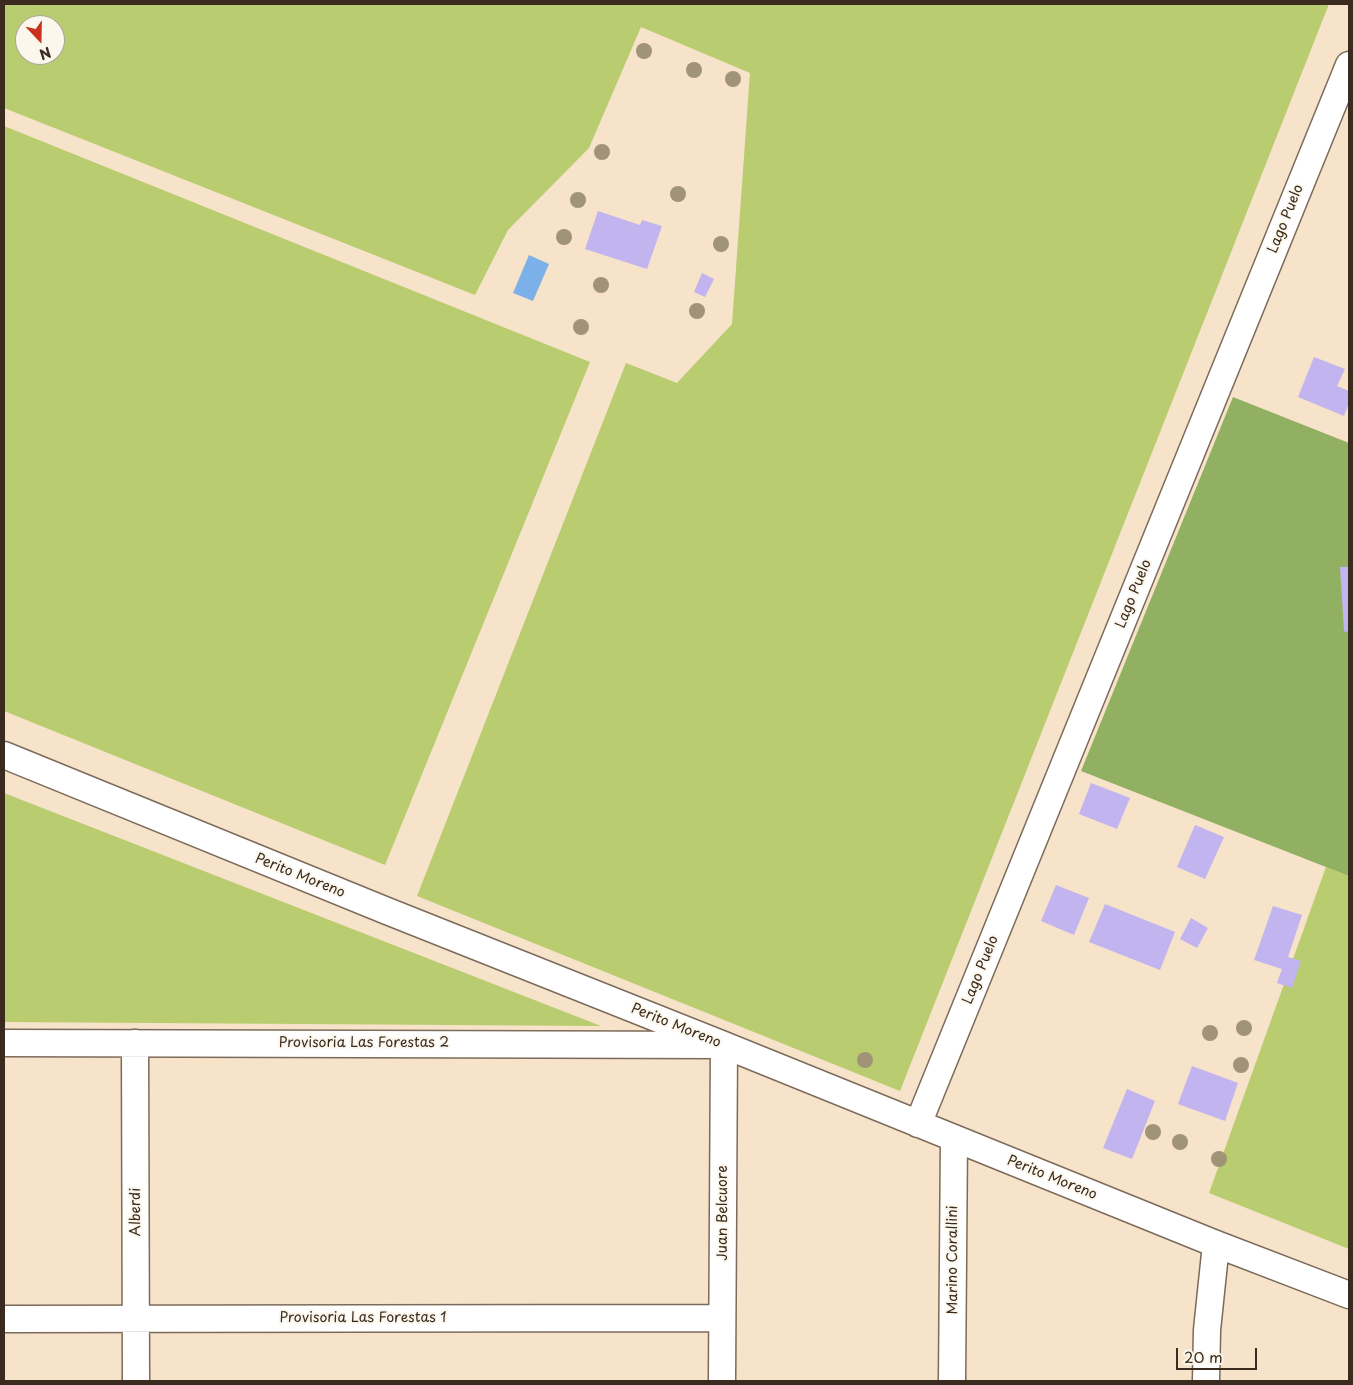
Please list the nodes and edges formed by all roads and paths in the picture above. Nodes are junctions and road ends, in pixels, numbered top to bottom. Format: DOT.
graph roads {
  1 [pos="1349,65"];
  2 [pos="4,755"];
  3 [pos="135,1042"];
  4 [pos="4,1043"];
  5 [pos="724,1045"];
  6 [pos="918,1124"];
  7 [pos="954,1138"];
  8 [pos="1216,1244"];
  9 [pos="1349,1295"];
  10 [pos="722,1318"];
  11 [pos="4,1319"];
  12 [pos="136,1319"];
  13 [pos="136,1381"];
  14 [pos="722,1381"];
  15 [pos="952,1381"];
  16 [pos="1206,1381"];
  1 -- 6 [label="street, Lago Puelo"];
  2 -- 5 [label="street, Perito Moreno"];
  3 -- 4 [label="street, Provisoria Las Forestas 2"];
  3 -- 5 [label="street, Provisoria Las Forestas 2"];
  3 -- 12 [label="street, Alberdi"];
  5 -- 6 [label="street, Perito Moreno"];
  5 -- 10 [label="street, Juan Belcuore"];
  6 -- 7 [label="street, Perito Moreno"];
  7 -- 8 [label="street, Perito Moreno"];
  7 -- 15 [label="street, Marino Corallini"];
  8 -- 9 [label="street, Perito Moreno"];
  8 -- 16 [label="street"];
  10 -- 12 [label="street, Provisoria Las Forestas 1"];
  10 -- 14 [label="street, Juan Belcuore"];
  11 -- 12 [label="street, Provisoria Las Forestas 1"];
  12 -- 13 [label="street, Alberdi"];
}
